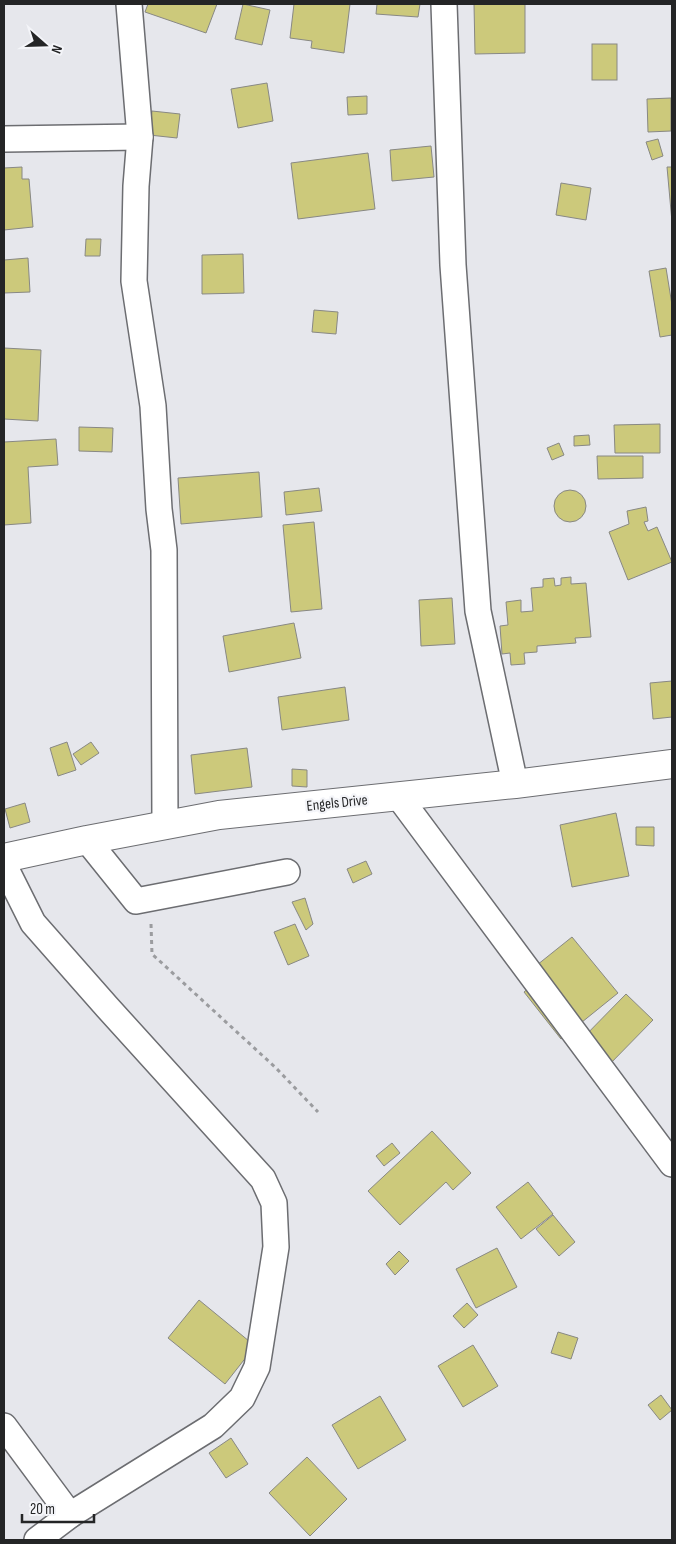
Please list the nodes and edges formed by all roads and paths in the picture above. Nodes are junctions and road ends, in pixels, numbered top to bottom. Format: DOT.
graph roads {
  1 [pos="129,4"];
  2 [pos="444,4"];
  3 [pos="140,137"];
  4 [pos="4,139"];
  5 [pos="672,764"];
  6 [pos="514,784"];
  7 [pos="398,796"];
  8 [pos="165,826"];
  9 [pos="87,840"];
  10 [pos="4,858"];
  11 [pos="4,865"];
  12 [pos="287,872"];
  13 [pos="150,898"];
  14 [pos="318,1112"];
  15 [pos="672,1164"];
  16 [pos="4,1426"];
  17 [pos="70,1515"];
  18 [pos="37,1540"];
  1 -- 3 [label="street"];
  2 -- 6 [label="street"];
  3 -- 4 [label="street"];
  3 -- 8 [label="street"];
  5 -- 6 [label="street, Engels Drive"];
  6 -- 7 [label="street, Engels Drive"];
  7 -- 8 [label="street, Engels Drive"];
  7 -- 15 [label="street"];
  8 -- 9 [label="street, Engels Drive"];
  9 -- 10 [label="street, Engels Drive"];
  9 -- 13 [label="street"];
  11 -- 17 [label="street"];
  12 -- 13 [label="street"];
  13 -- 14 [label="path"];
  16 -- 17 [label="street"];
  17 -- 18 [label="street"];
}
